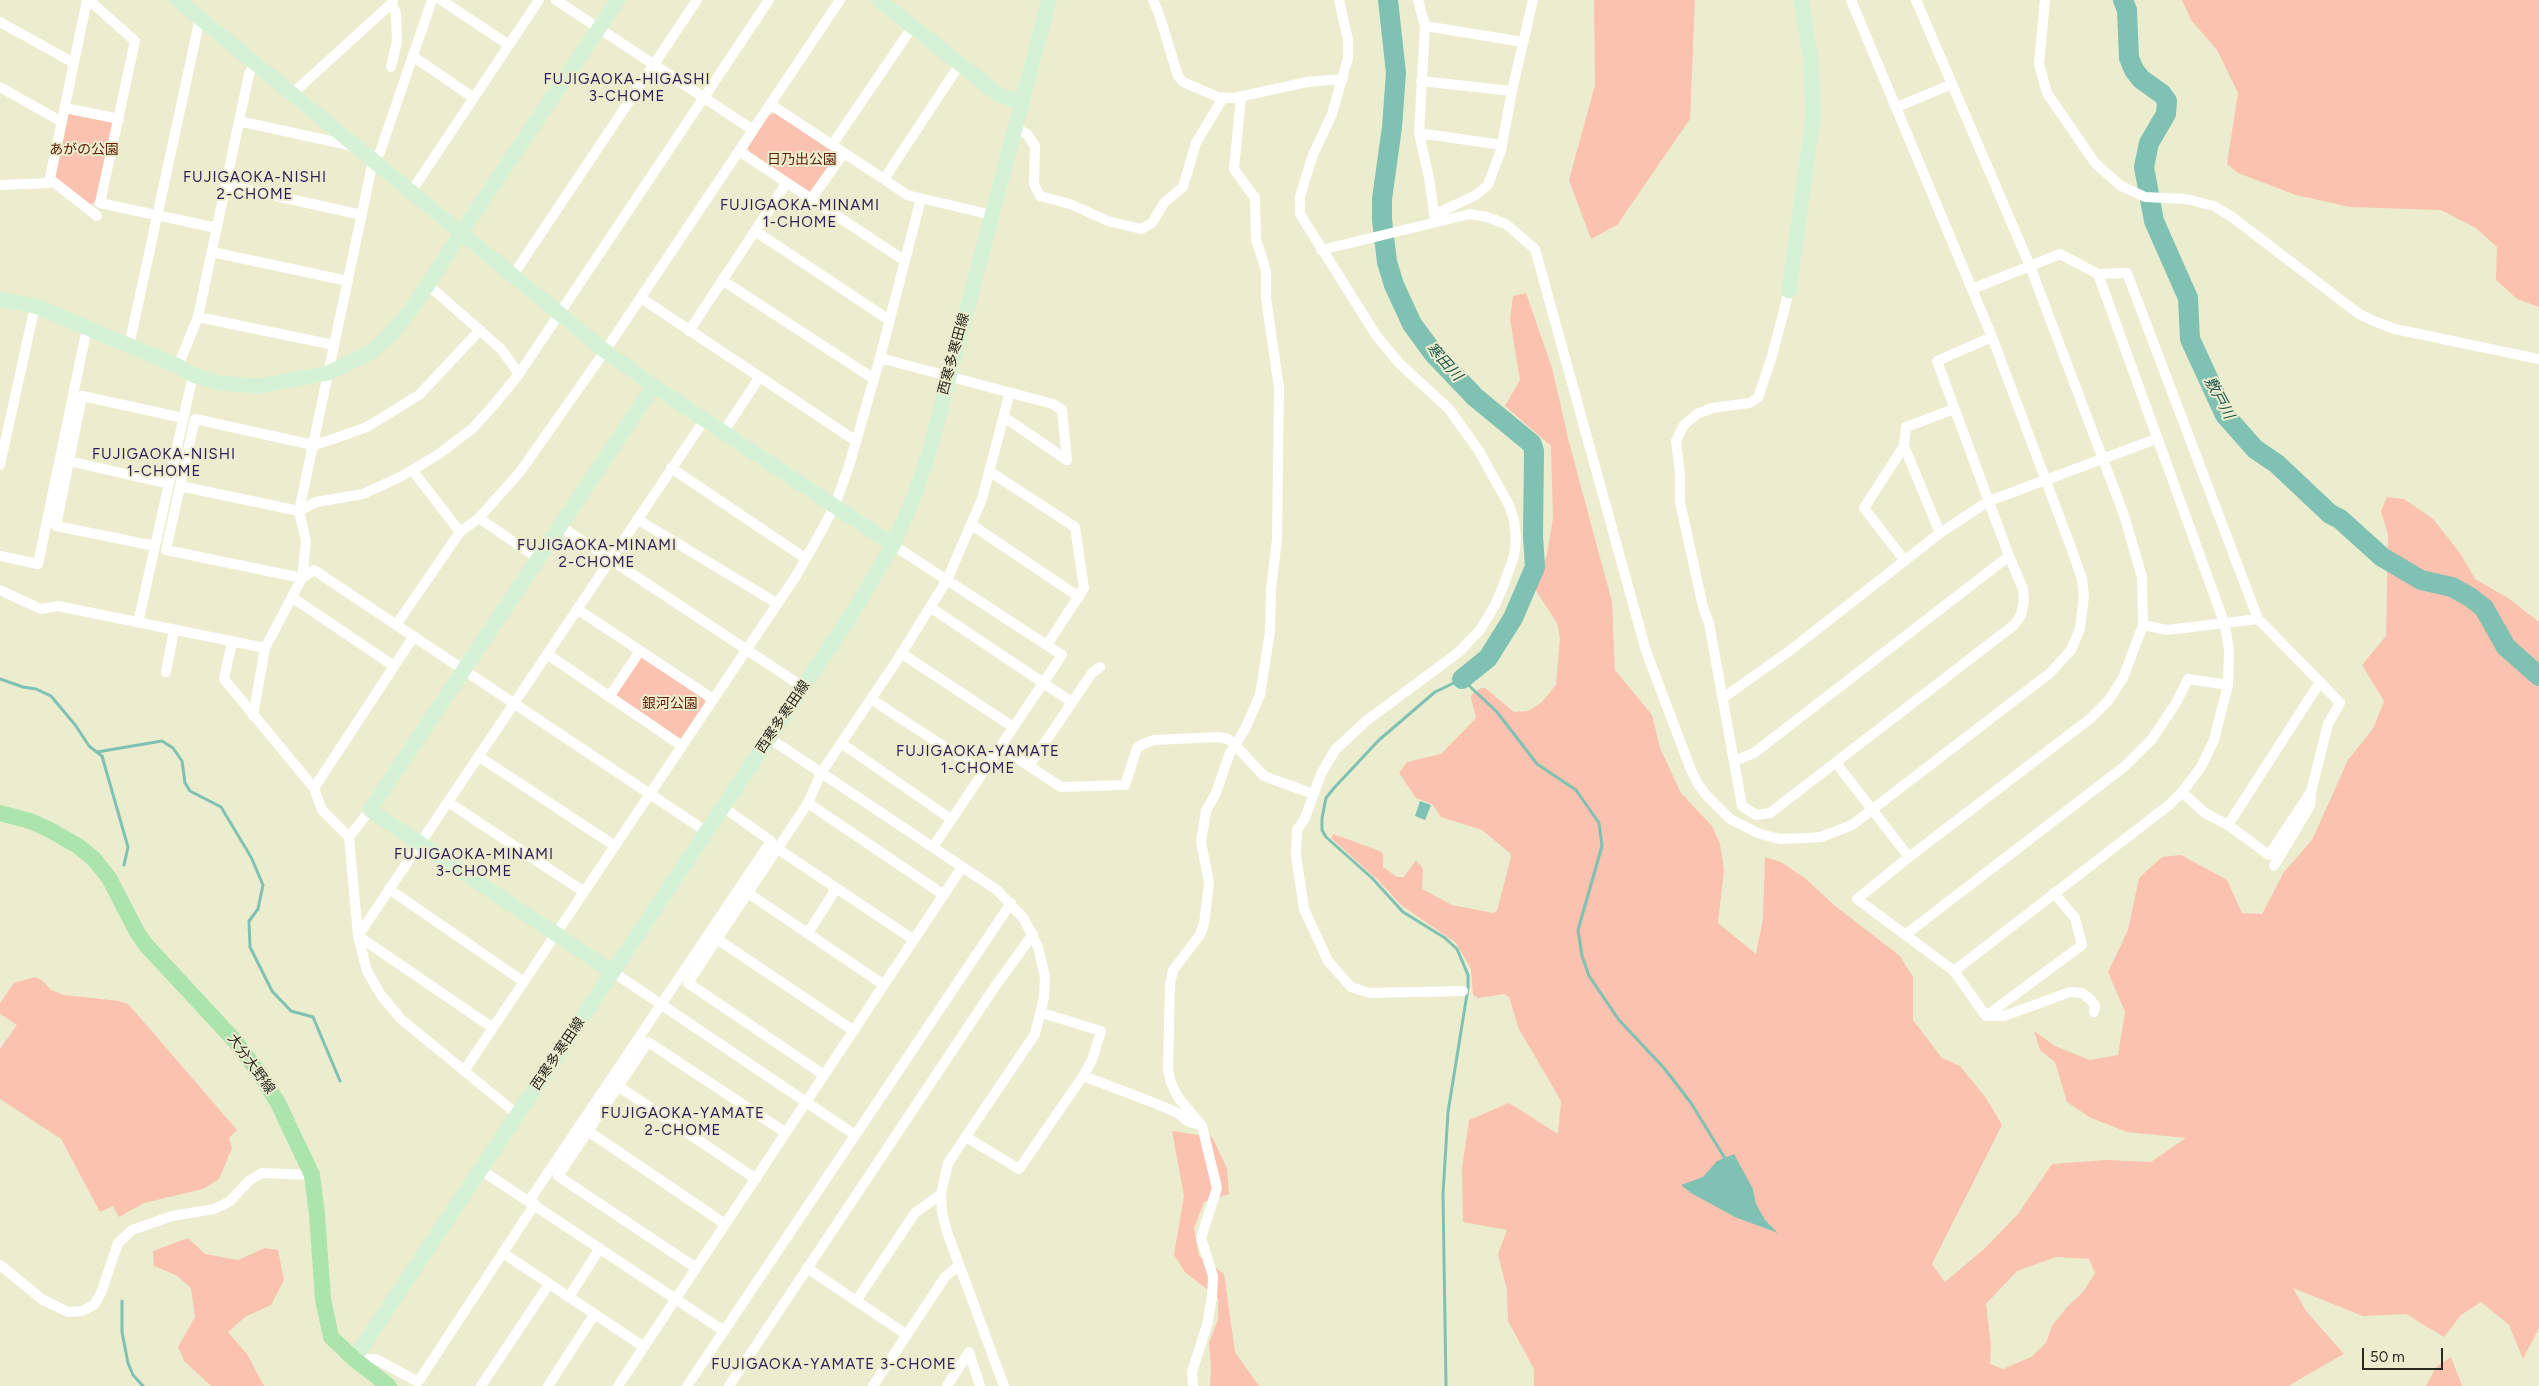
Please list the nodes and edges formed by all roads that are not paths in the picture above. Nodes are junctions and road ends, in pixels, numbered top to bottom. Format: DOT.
graph roads {
  1 [pos="88,0"];
  2 [pos="178,0"];
  3 [pos="432,0"];
  4 [pos="441,0"];
  5 [pos="539,0"];
  6 [pos="556,0"];
  7 [pos="618,0"];
  8 [pos="697,0"];
  9 [pos="769,0"];
  10 [pos="840,0"];
  11 [pos="878,0"];
  12 [pos="1050,0"];
  13 [pos="1153,0"];
  14 [pos="1339,0"];
  15 [pos="1418,0"];
  16 [pos="1533,0"];
  17 [pos="1801,0"];
  18 [pos="1850,0"];
  19 [pos="1916,0"];
  20 [pos="2045,0"];
  21 [pos="393,2"];
  22 [pos="200,18"];
  23 [pos="0,22"];
  24 [pos="912,26"];
  25 [pos="1425,26"];
  26 [pos="599,28"];
  27 [pos="1523,42"];
  28 [pos="509,45"];
  29 [pos="414,57"];
  30 [pos="74,63"];
  31 [pos="255,64"];
  32 [pos="960,64"];
  33 [pos="654,65"];
  34 [pos="391,68"];
  35 [pos="1343,79"];
  36 [pos="1420,81"];
  37 [pos="1952,84"];
  38 [pos="0,87"];
  39 [pos="1512,91"];
  40 [pos="292,94"];
  41 [pos="1241,97"];
  42 [pos="474,98"];
  43 [pos="704,98"];
  44 [pos="1223,98"];
  45 [pos="1022,103"];
  46 [pos="770,104"];
  47 [pos="1897,107"];
  48 [pos="65,108"];
  49 [pos="118,119"];
  50 [pos="239,121"];
  51 [pos="62,122"];
  52 [pos="1015,128"];
  53 [pos="753,130"];
  54 [pos="1419,134"];
  55 [pos="832,145"];
  56 [pos="1502,146"];
  57 [pos="356,147"];
  58 [pos="738,151"];
  59 [pos="844,153"];
  60 [pos="373,161"];
  61 [pos="50,179"];
  62 [pos="884,179"];
  63 [pos="786,184"];
  64 [pos="0,185"];
  65 [pos="226,186"];
  66 [pos="412,192"];
  67 [pos="921,198"];
  68 [pos="811,199"];
  69 [pos="158,215"];
  70 [pos="362,215"];
  71 [pos="992,215"];
  72 [pos="97,216"];
  73 [pos="1434,218"];
  74 [pos="217,228"];
  75 [pos="755,231"];
  76 [pos="461,233"];
  77 [pos="1321,250"];
  78 [pos="212,252"];
  79 [pos="905,261"];
  80 [pos="2030,266"];
  81 [pos="2098,274"];
  82 [pos="513,275"];
  83 [pos="722,280"];
  84 [pos="348,281"];
  85 [pos="427,284"];
  86 [pos="1972,289"];
  87 [pos="1789,291"];
  88 [pos="640,298"];
  89 [pos="0,299"];
  90 [pos="35,306"];
  91 [pos="560,314"];
  92 [pos="198,317"];
  93 [pos="889,320"];
  94 [pos="87,328"];
  95 [pos="480,330"];
  96 [pos="689,331"];
  97 [pos="1992,337"];
  98 [pos="130,346"];
  99 [pos="334,346"];
  100 [pos="605,351"];
  101 [pos="880,358"];
  102 [pos="2539,358"];
  103 [pos="178,366"];
  104 [pos="328,373"];
  105 [pos="519,374"];
  106 [pos="193,375"];
  107 [pos="948,376"];
  108 [pos="759,378"];
  109 [pos="874,379"];
  110 [pos="654,386"];
  111 [pos="1010,392"];
  112 [pos="1954,409"];
  113 [pos="183,418"];
  114 [pos="1004,418"];
  115 [pos="704,419"];
  116 [pos="724,431"];
  117 [pos="2156,438"];
  118 [pos="856,441"];
  119 [pos="314,445"];
  120 [pos="1904,446"];
  121 [pos="2103,459"];
  122 [pos="69,461"];
  123 [pos="0,465"];
  124 [pos="672,468"];
  125 [pos="413,470"];
  126 [pos="989,471"];
  127 [pos="2046,479"];
  128 [pos="169,484"];
  129 [pos="180,486"];
  130 [pos="1990,501"];
  131 [pos="834,505"];
  132 [pos="299,512"];
  133 [pos="479,518"];
  134 [pos="637,519"];
  135 [pos="972,525"];
  136 [pos="560,526"];
  137 [pos="460,532"];
  138 [pos="1940,533"];
  139 [pos="894,545"];
  140 [pos="155,546"];
  141 [pos="0,556"];
  142 [pos="2009,556"];
  143 [pos="537,558"];
  144 [pos="805,558"];
  145 [pos="610,560"];
  146 [pos="1905,562"];
  147 [pos="302,578"];
  148 [pos="947,580"];
  149 [pos="0,590"];
  150 [pos="1078,596"];
  151 [pos="293,598"];
  152 [pos="778,604"];
  153 [pos="930,607"];
  154 [pos="577,609"];
  155 [pos="2258,619"];
  156 [pos="138,623"];
  157 [pos="396,625"];
  158 [pos="2144,625"];
  159 [pos="2225,625"];
  160 [pos="174,630"];
  161 [pos="414,636"];
  162 [pos="232,642"];
  163 [pos="1047,645"];
  164 [pos="265,648"];
  165 [pos="747,650"];
  166 [pos="640,651"];
  167 [pos="901,653"];
  168 [pos="547,654"];
  169 [pos="394,666"];
  170 [pos="1100,667"];
  171 [pos="464,670"];
  172 [pos="166,672"];
  173 [pos="2320,682"];
  174 [pos="1044,683"];
  175 [pos="2228,685"];
  176 [pos="803,688"];
  177 [pos="610,697"];
  178 [pos="1723,698"];
  179 [pos="714,699"];
  180 [pos="871,699"];
  181 [pos="1072,702"];
  182 [pos="514,703"];
  183 [pos="253,716"];
  184 [pos="1013,727"];
  185 [pos="770,738"];
  186 [pos="841,743"];
  187 [pos="1236,745"];
  188 [pos="682,746"];
  189 [pos="1000,747"];
  190 [pos="478,756"];
  191 [pos="1734,761"];
  192 [pos="1836,763"];
  193 [pos="1029,766"];
  194 [pos="820,772"];
  195 [pos="983,772"];
  196 [pos="314,788"];
  197 [pos="2182,792"];
  198 [pos="2311,792"];
  199 [pos="650,794"];
  200 [pos="1313,794"];
  201 [pos="448,802"];
  202 [pos="808,803"];
  203 [pos="723,807"];
  204 [pos="370,810"];
  205 [pos="1873,810"];
  206 [pos="0,812"];
  207 [pos="951,819"];
  208 [pos="2228,826"];
  209 [pos="707,832"];
  210 [pos="349,837"];
  211 [pos="420,844"];
  212 [pos="615,846"];
  213 [pos="932,847"];
  214 [pos="778,849"];
  215 [pos="1909,857"];
  216 [pos="2274,866"];
  217 [pos="962,867"];
  218 [pos="390,889"];
  219 [pos="836,889"];
  220 [pos="584,892"];
  221 [pos="748,893"];
  222 [pos="2054,893"];
  223 [pos="944,895"];
  224 [pos="1011,903"];
  225 [pos="808,932"];
  226 [pos="556,934"];
  227 [pos="1033,934"];
  228 [pos="1905,935"];
  229 [pos="358,936"];
  230 [pos="717,939"];
  231 [pos="914,940"];
  232 [pos="1954,971"];
  233 [pos="613,972"];
  234 [pos="524,982"];
  235 [pos="884,985"];
  236 [pos="1463,991"];
  237 [pos="662,1005"];
  238 [pos="2094,1012"];
  239 [pos="1042,1013"];
  240 [pos="1986,1016"];
  241 [pos="493,1028"];
  242 [pos="854,1031"];
  243 [pos="464,1071"];
  244 [pos="824,1076"];
  245 [pos="1083,1076"];
  246 [pos="618,1086"];
  247 [pos="806,1102"];
  248 [pos="518,1115"];
  249 [pos="1202,1126"];
  250 [pos="588,1131"];
  251 [pos="786,1133"];
  252 [pos="855,1135"];
  253 [pos="966,1137"];
  254 [pos="481,1170"];
  255 [pos="312,1175"];
  256 [pos="756,1179"];
  257 [pos="941,1194"];
  258 [pos="532,1202"];
  259 [pos="725,1224"];
  260 [pos="600,1248"];
  261 [pos="503,1253"];
  262 [pos="0,1265"];
  263 [pos="959,1265"];
  264 [pos="696,1268"];
  265 [pos="806,1268"];
  266 [pos="549,1284"];
  267 [pos="569,1297"];
  268 [pos="676,1298"];
  269 [pos="856,1301"];
  270 [pos="594,1315"];
  271 [pos="724,1331"];
  272 [pos="907,1335"];
  273 [pos="644,1347"];
  274 [pos="354,1359"];
  275 [pos="389,1386"];
  276 [pos="481,1386"];
  277 [pos="548,1386"];
  278 [pos="618,1386"];
  279 [pos="688,1386"];
  280 [pos="729,1386"];
  281 [pos="873,1386"];
  282 [pos="947,1386"];
  283 [pos="980,1386"];
  284 [pos="1004,1386"];
  285 [pos="1194,1386"];
  1 -- 30 [label="street"];
  1 -- 49 [label="street"];
  2 -- 22 [label="street"];
  3 -- 29 [label="street"];
  4 -- 28 [label="street"];
  5 -- 28 [label="street"];
  6 -- 26 [label="street"];
  7 -- 26 [label="street"];
  8 -- 33 [label="street"];
  9 -- 43 [label="street"];
  10 -- 46 [label="street"];
  11 -- 24 [label="street"];
  12 -- 45 [label="street, 西寒多寒田線"];
  13 -- 44 [label="street"];
  14 -- 35 [label="street"];
  15 -- 25 [label="street"];
  16 -- 27 [label="street"];
  17 -- 87 [label="street"];
  18 -- 47 [label="street"];
  19 -- 37 [label="street"];
  20 -- 102 [label="street"];
  21 -- 34 [label="street"];
  21 -- 40 [label="street"];
  22 -- 31 [label="street"];
  22 -- 69 [label="street"];
  23 -- 30 [label="street"];
  24 -- 32 [label="street"];
  24 -- 55 [label="street"];
  25 -- 27 [label="street"];
  25 -- 36 [label="street"];
  26 -- 33 [label="street"];
  26 -- 76 [label="street"];
  27 -- 39 [label="street"];
  28 -- 42 [label="street"];
  29 -- 42 [label="street"];
  29 -- 60 [label="street"];
  30 -- 48 [label="street"];
  31 -- 40 [label="street"];
  31 -- 50 [label="street"];
  32 -- 45 [label="street"];
  32 -- 62 [label="street"];
  33 -- 43 [label="street"];
  33 -- 82 [label="street"];
  35 -- 41 [label="street"];
  35 -- 77 [label="street"];
  36 -- 39 [label="street"];
  36 -- 54 [label="street"];
  37 -- 47 [label="street"];
  37 -- 80 [label="street"];
  38 -- 51 [label="street"];
  39 -- 56 [label="street"];
  40 -- 57 [label="street"];
  41 -- 44 [label="street"];
  41 -- 187 [label="street"];
  42 -- 66 [label="street"];
  43 -- 53 [label="street"];
  43 -- 91 [label="street"];
  44 -- 52 [label="street"];
  45 -- 52 [label="street, 西寒多寒田線"];
  46 -- 53 [label="street"];
  46 -- 55 [label="street"];
  47 -- 86 [label="street"];
  48 -- 49 [label="street"];
  48 -- 51 [label="street"];
  49 -- 69 [label="street"];
  50 -- 57 [label="street"];
  50 -- 65 [label="street"];
  51 -- 61 [label="street"];
  52 -- 71 [label="street, 西寒多寒田線"];
  53 -- 58 [label="street"];
  54 -- 56 [label="street"];
  54 -- 73 [label="street"];
  55 -- 59 [label="street"];
  56 -- 73 [label="street"];
  57 -- 60 [label="street"];
  58 -- 63 [label="street"];
  58 -- 88 [label="street"];
  59 -- 62 [label="street"];
  59 -- 68 [label="street"];
  60 -- 66 [label="street"];
  60 -- 70 [label="street"];
  61 -- 64 [label="street"];
  61 -- 72 [label="street"];
  62 -- 67 [label="street"];
  63 -- 68 [label="street"];
  63 -- 75 [label="street"];
  65 -- 70 [label="street"];
  65 -- 74 [label="street"];
  66 -- 76 [label="street"];
  67 -- 71 [label="street"];
  67 -- 79 [label="street"];
  68 -- 79 [label="street"];
  69 -- 74 [label="street"];
  69 -- 98 [label="street"];
  70 -- 84 [label="street"];
  71 -- 107 [label="street, 西寒多寒田線"];
  73 -- 77 [label="street"];
  73 -- 205 [label="street"];
  74 -- 78 [label="street"];
  75 -- 83 [label="street"];
  75 -- 93 [label="street"];
  76 -- 82 [label="street"];
  76 -- 85 [label="street"];
  77 -- 200 [label="street"];
  78 -- 84 [label="street"];
  78 -- 92 [label="street"];
  79 -- 93 [label="street"];
  80 -- 81 [label="street"];
  80 -- 86 [label="street"];
  80 -- 121 [label="street"];
  81 -- 117 [label="street"];
  81 -- 155 [label="street"];
  82 -- 91 [label="street"];
  83 -- 96 [label="street"];
  83 -- 109 [label="street"];
  84 -- 99 [label="street"];
  85 -- 95 [label="street"];
  85 -- 104 [label="street"];
  86 -- 97 [label="street"];
  87 -- 178 [label="street"];
  88 -- 96 [label="street"];
  88 -- 100 [label="street"];
  89 -- 90 [label="street"];
  90 -- 94 [label="street"];
  90 -- 123 [label="street"];
  91 -- 100 [label="street"];
  91 -- 105 [label="street"];
  92 -- 99 [label="street"];
  92 -- 103 [label="street"];
  93 -- 101 [label="street"];
  94 -- 98 [label="street"];
  94 -- 141 [label="street"];
  95 -- 105 [label="street"];
  95 -- 119 [label="street"];
  96 -- 108 [label="street"];
  97 -- 112 [label="street"];
  97 -- 127 [label="street"];
  98 -- 103 [label="street"];
  99 -- 104 [label="street"];
  100 -- 110 [label="street"];
  100 -- 133 [label="street"];
  101 -- 107 [label="street"];
  101 -- 109 [label="street"];
  103 -- 106 [label="street"];
  104 -- 106 [label="street"];
  104 -- 119 [label="street"];
  105 -- 125 [label="street"];
  106 -- 113 [label="street"];
  107 -- 111 [label="street"];
  107 -- 139 [label="street, 西寒多寒田線"];
  108 -- 116 [label="street"];
  108 -- 118 [label="street"];
  109 -- 118 [label="street"];
  110 -- 115 [label="street"];
  110 -- 136 [label="street"];
  111 -- 114 [label="street"];
  111 -- 114 [label="street"];
  112 -- 120 [label="street"];
  112 -- 130 [label="street"];
  113 -- 122 [label="street"];
  113 -- 128 [label="street"];
  114 -- 126 [label="street"];
  115 -- 116 [label="street"];
  115 -- 124 [label="street"];
  116 -- 131 [label="street"];
  117 -- 121 [label="street"];
  117 -- 159 [label="street"];
  118 -- 131 [label="street"];
  119 -- 129 [label="street"];
  119 -- 132 [label="street"];
  120 -- 138 [label="street"];
  120 -- 146 [label="street"];
  121 -- 127 [label="street"];
  121 -- 158 [label="street"];
  122 -- 128 [label="street"];
  122 -- 140 [label="street"];
  124 -- 134 [label="street"];
  124 -- 144 [label="street"];
  125 -- 132 [label="street"];
  125 -- 137 [label="street"];
  126 -- 135 [label="street"];
  126 -- 150 [label="street"];
  127 -- 130 [label="street"];
  127 -- 205 [label="street"];
  128 -- 140 [label="street"];
  129 -- 132 [label="street"];
  129 -- 147 [label="street"];
  130 -- 138 [label="street"];
  130 -- 142 [label="street"];
  131 -- 139 [label="street"];
  131 -- 144 [label="street"];
  132 -- 147 [label="street"];
  133 -- 137 [label="street"];
  133 -- 143 [label="street"];
  134 -- 145 [label="street"];
  134 -- 152 [label="street"];
  135 -- 148 [label="street"];
  135 -- 150 [label="street"];
  136 -- 143 [label="street"];
  136 -- 145 [label="street"];
  137 -- 157 [label="street"];
  138 -- 146 [label="street"];
  139 -- 148 [label="street"];
  139 -- 176 [label="street, 西寒多寒田線"];
  140 -- 156 [label="street"];
  142 -- 191 [label="street"];
  142 -- 192 [label="street"];
  143 -- 171 [label="street"];
  144 -- 152 [label="street"];
  145 -- 154 [label="street"];
  145 -- 165 [label="street"];
  146 -- 178 [label="street"];
  147 -- 151 [label="street"];
  147 -- 157 [label="street"];
  148 -- 153 [label="street"];
  148 -- 163 [label="street"];
  149 -- 156 [label="street"];
  150 -- 163 [label="street"];
  151 -- 164 [label="street"];
  151 -- 169 [label="street"];
  152 -- 165 [label="street"];
  153 -- 167 [label="street"];
  153 -- 174 [label="street"];
  154 -- 166 [label="street"];
  154 -- 168 [label="street"];
  155 -- 159 [label="street"];
  155 -- 173 [label="street"];
  156 -- 160 [label="street"];
  157 -- 161 [label="street"];
  158 -- 159 [label="street"];
  158 -- 215 [label="street"];
  159 -- 175 [label="street"];
  160 -- 162 [label="street"];
  160 -- 172 [label="street"];
  161 -- 169 [label="street"];
  161 -- 171 [label="street"];
  162 -- 164 [label="street"];
  162 -- 183 [label="street"];
  163 -- 174 [label="street"];
  164 -- 183 [label="street"];
  165 -- 176 [label="street"];
  165 -- 179 [label="street"];
  166 -- 177 [label="street"];
  166 -- 179 [label="street"];
  167 -- 180 [label="street"];
  167 -- 184 [label="street"];
  168 -- 177 [label="street"];
  168 -- 182 [label="street"];
  169 -- 196 [label="street"];
  170 -- 181 [label="street"];
  171 -- 182 [label="street"];
  171 -- 204 [label="street"];
  173 -- 198 [label="street"];
  173 -- 208 [label="street"];
  174 -- 181 [label="street"];
  174 -- 184 [label="street"];
  175 -- 197 [label="street"];
  175 -- 228 [label="street"];
  176 -- 185 [label="street, 西寒多寒田線"];
  177 -- 188 [label="street"];
  178 -- 191 [label="street"];
  179 -- 188 [label="street"];
  180 -- 186 [label="street"];
  180 -- 195 [label="street"];
  181 -- 193 [label="street"];
  182 -- 190 [label="street"];
  182 -- 199 [label="street"];
  183 -- 196 [label="street"];
  184 -- 189 [label="street"];
  185 -- 194 [label="street"];
  185 -- 203 [label="street, 西寒多寒田線"];
  186 -- 194 [label="street"];
  186 -- 207 [label="street"];
  187 -- 193 [label="street"];
  187 -- 200 [label="street"];
  187 -- 249 [label="street"];
  188 -- 199 [label="street"];
  189 -- 193 [label="street"];
  189 -- 195 [label="street"];
  190 -- 201 [label="street"];
  190 -- 212 [label="street"];
  191 -- 192 [label="street"];
  192 -- 205 [label="street"];
  194 -- 202 [label="street"];
  194 -- 213 [label="street"];
  195 -- 207 [label="street"];
  196 -- 210 [label="street"];
  197 -- 208 [label="street"];
  197 -- 222 [label="street"];
  198 -- 208 [label="street"];
  198 -- 216 [label="street"];
  199 -- 209 [label="street"];
  199 -- 212 [label="street"];
  200 -- 236 [label="street"];
  201 -- 211 [label="street"];
  201 -- 220 [label="street"];
  202 -- 214 [label="street"];
  202 -- 223 [label="street"];
  203 -- 209 [label="street, 西寒多寒田線"];
  203 -- 237 [label="street"];
  204 -- 210 [label="street"];
  204 -- 211 [label="street"];
  205 -- 215 [label="street"];
  206 -- 255 [label="main road, 大分大野線"];
  207 -- 213 [label="street"];
  209 -- 233 [label="street, 西寒多寒田線"];
  210 -- 229 [label="street"];
  211 -- 218 [label="street"];
  211 -- 226 [label="street"];
  212 -- 220 [label="street"];
  213 -- 217 [label="street"];
  214 -- 219 [label="street"];
  214 -- 221 [label="street"];
  215 -- 228 [label="street"];
  217 -- 223 [label="street"];
  217 -- 224 [label="street"];
  218 -- 229 [label="street"];
  218 -- 234 [label="street"];
  219 -- 225 [label="street"];
  219 -- 231 [label="street"];
  220 -- 226 [label="street"];
  221 -- 225 [label="street"];
  221 -- 230 [label="street"];
  222 -- 232 [label="street"];
  222 -- 240 [label="street"];
  223 -- 231 [label="street"];
  224 -- 227 [label="street"];
  224 -- 252 [label="street"];
  225 -- 235 [label="street"];
  226 -- 233 [label="street"];
  226 -- 234 [label="street"];
  227 -- 239 [label="street"];
  227 -- 265 [label="street"];
  228 -- 232 [label="street"];
  229 -- 241 [label="street"];
  229 -- 243 [label="street"];
  230 -- 242 [label="street"];
  230 -- 244 [label="street"];
  231 -- 235 [label="street"];
  232 -- 240 [label="street"];
  233 -- 237 [label="street"];
  233 -- 248 [label="street, 西寒多寒田線"];
  234 -- 241 [label="street"];
  235 -- 242 [label="street"];
  237 -- 247 [label="street"];
  237 -- 258 [label="street"];
  238 -- 240 [label="street"];
  239 -- 245 [label="street"];
  239 -- 253 [label="street"];
  241 -- 243 [label="street"];
  242 -- 244 [label="street"];
  243 -- 248 [label="street"];
  244 -- 247 [label="street"];
  245 -- 249 [label="street"];
  245 -- 253 [label="street"];
  246 -- 250 [label="street"];
  246 -- 251 [label="street"];
  246 -- 256 [label="street"];
  247 -- 251 [label="street"];
  247 -- 252 [label="street"];
  248 -- 254 [label="street, 西寒多寒田線"];
  249 -- 285 [label="street"];
  250 -- 259 [label="street"];
  250 -- 264 [label="street"];
  251 -- 256 [label="street"];
  252 -- 271 [label="street"];
  253 -- 257 [label="street"];
  254 -- 258 [label="street"];
  254 -- 274 [label="street, 西寒多寒田線"];
  255 -- 262 [label="street"];
  255 -- 274 [label="main road, 大分大野線"];
  256 -- 259 [label="street"];
  257 -- 263 [label="street"];
  257 -- 269 [label="street"];
  258 -- 260 [label="street"];
  258 -- 261 [label="street"];
  259 -- 264 [label="street"];
  260 -- 267 [label="street"];
  260 -- 268 [label="street"];
  261 -- 266 [label="street"];
  261 -- 274 [label="street"];
  263 -- 272 [label="street"];
  263 -- 284 [label="street"];
  264 -- 268 [label="street"];
  265 -- 269 [label="street"];
  265 -- 280 [label="street"];
  266 -- 267 [label="street"];
  266 -- 276 [label="street"];
  267 -- 270 [label="street"];
  268 -- 271 [label="street"];
  268 -- 273 [label="street"];
  269 -- 272 [label="street"];
  270 -- 273 [label="street"];
  270 -- 277 [label="street"];
  271 -- 279 [label="street"];
  272 -- 281 [label="street"];
  273 -- 278 [label="street"];
  274 -- 275 [label="main road, 大分大野線"];
  282 -- 283 [label="street"];
}
